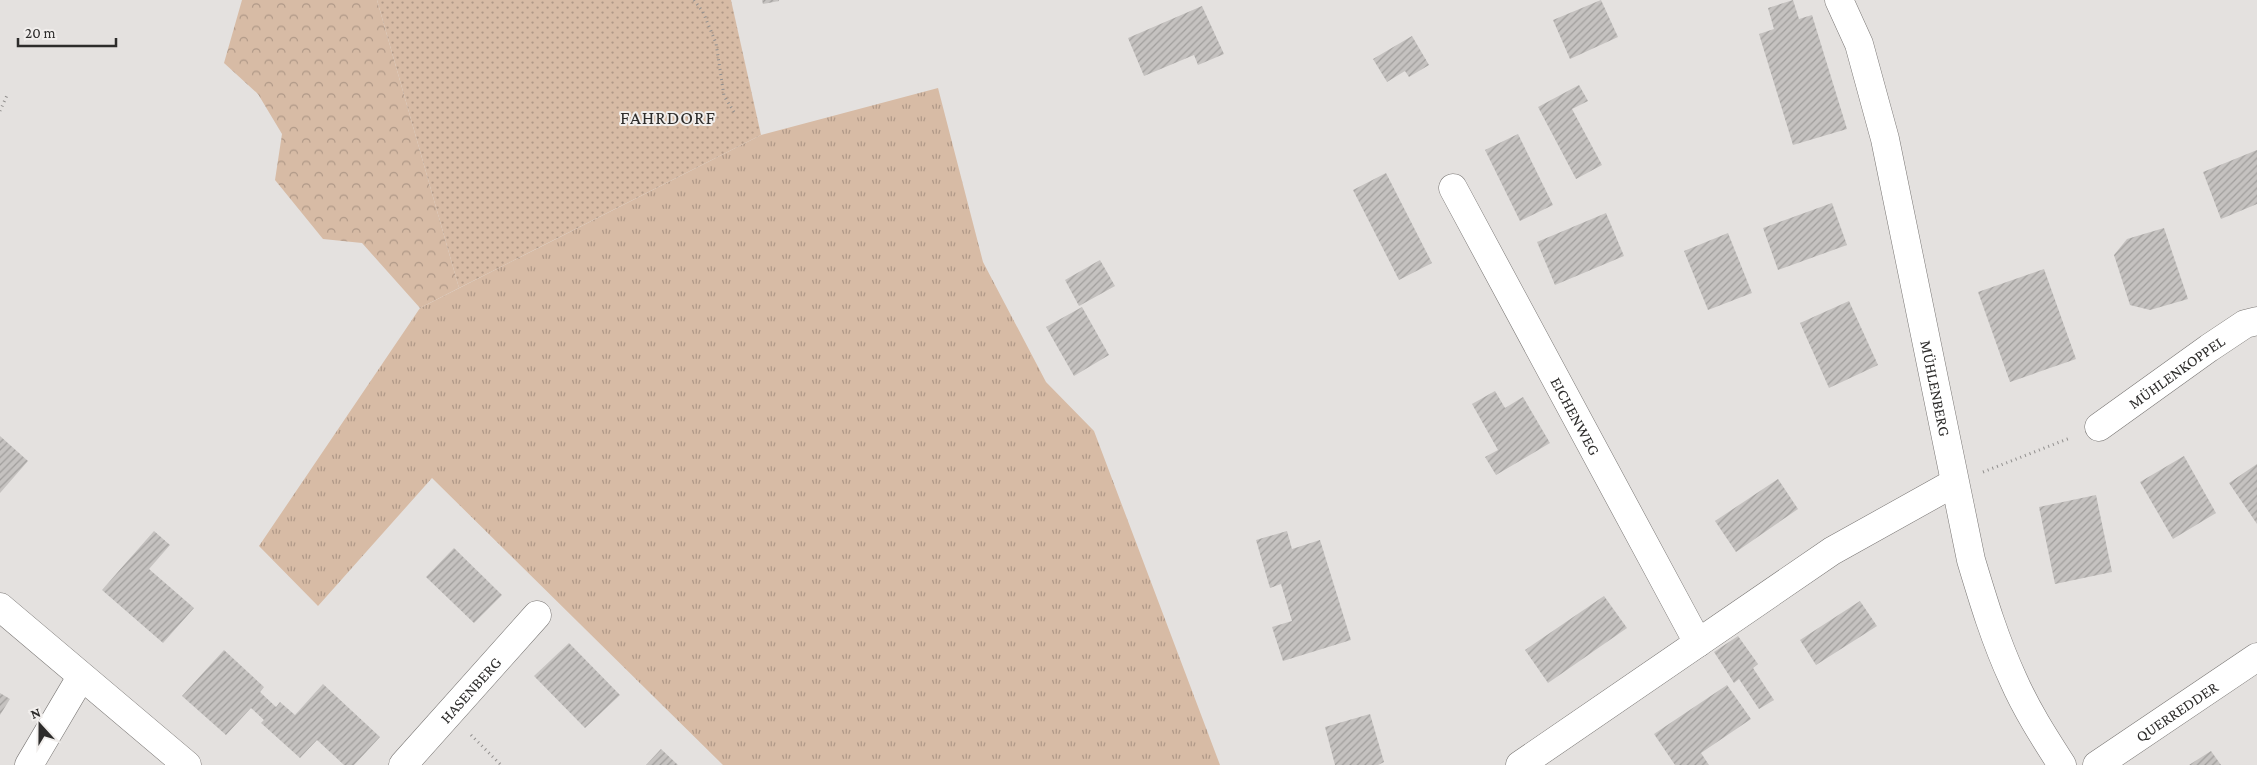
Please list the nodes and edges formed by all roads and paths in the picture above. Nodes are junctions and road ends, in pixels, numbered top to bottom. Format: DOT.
graph roads {
  1 [pos="694,0"];
  2 [pos="1839,0"];
  3 [pos="8,93"];
  4 [pos="0,111"];
  5 [pos="736,115"];
  6 [pos="1453,188"];
  7 [pos="2257,321"];
  8 [pos="2099,427"];
  9 [pos="1954,483"];
  10 [pos="0,607"];
  11 [pos="537,615"];
  12 [pos="1698,643"];
  13 [pos="2257,657"];
  14 [pos="81,677"];
  15 [pos="450,713"];
  16 [pos="29,765"];
  17 [pos="187,765"];
  18 [pos="404,765"];
  19 [pos="501,765"];
  20 [pos="1520,765"];
  21 [pos="2062,765"];
  22 [pos="2097,765"];
  1 -- 5 [label="path"];
  2 -- 9 [label="street, MÜHLENBERG"];
  3 -- 4 [label="path"];
  6 -- 12 [label="street, EICHENWEG"];
  7 -- 8 [label="street, MÜHLENKOPPEL"];
  8 -- 9 [label="path"];
  9 -- 12 [label="street"];
  9 -- 21 [label="street, MÜHLENBERG"];
  10 -- 14 [label="street"];
  11 -- 15 [label="street, HASENBERG"];
  12 -- 20 [label="street"];
  13 -- 22 [label="street, QUERREDDER"];
  14 -- 16 [label="street"];
  14 -- 17 [label="street"];
  15 -- 18 [label="street, HASENBERG"];
  15 -- 19 [label="path"];
}
